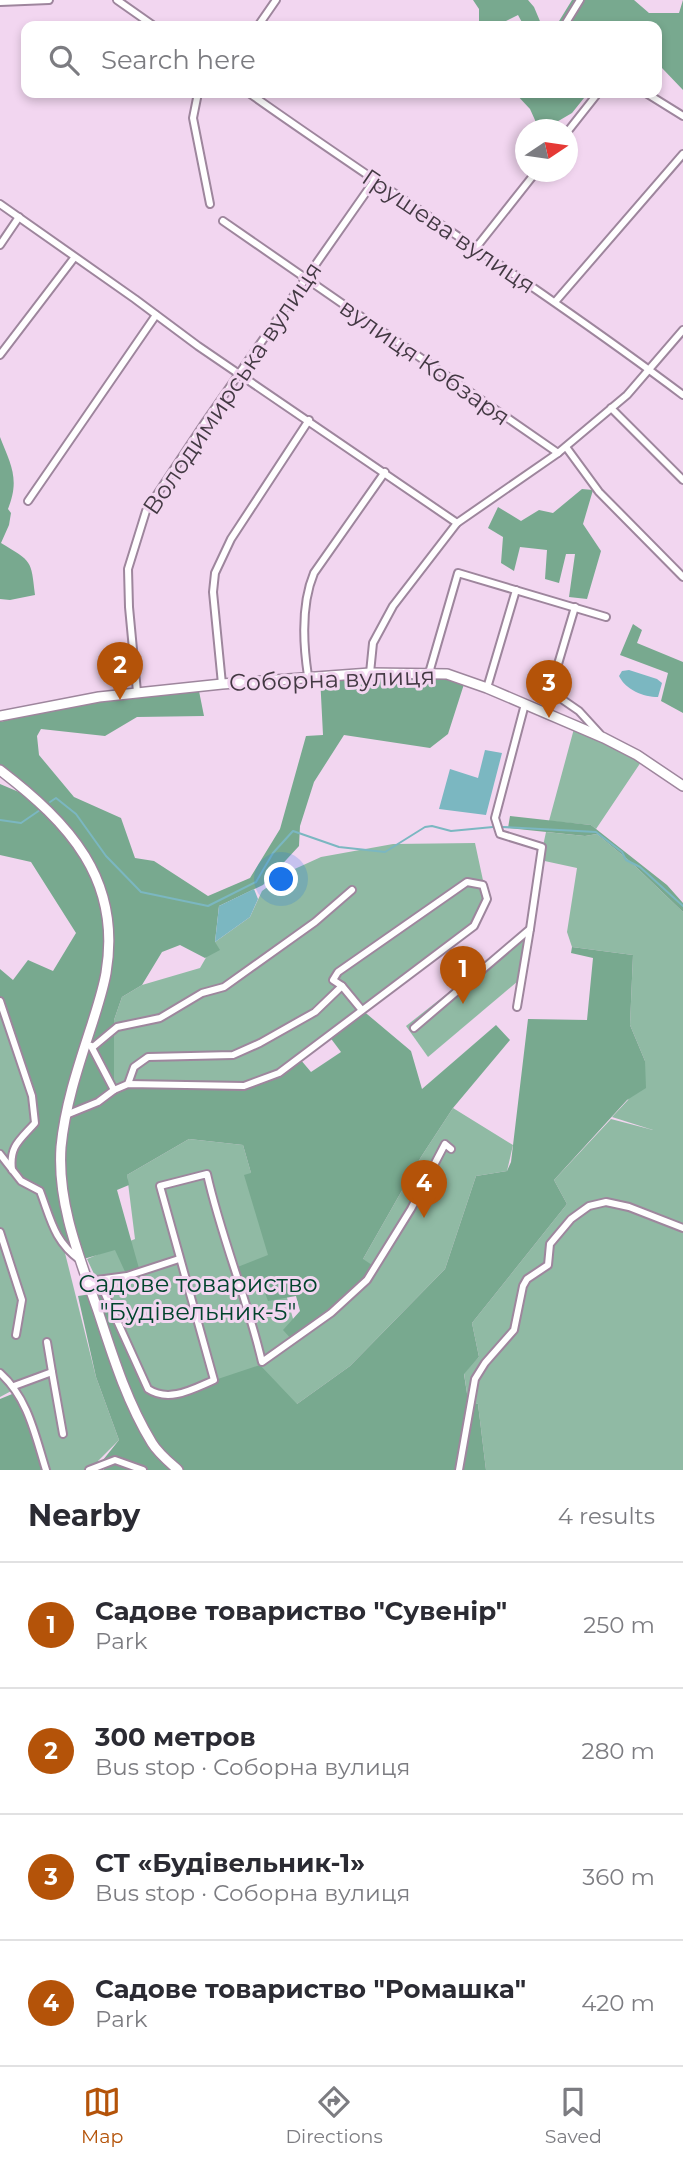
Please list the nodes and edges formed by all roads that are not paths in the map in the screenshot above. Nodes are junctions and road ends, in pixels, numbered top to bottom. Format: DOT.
graph roads {
  1 [pos="49,0"];
  2 [pos="117,0"];
  3 [pos="276,0"];
  4 [pos="580,0"];
  5 [pos="0,2"];
  6 [pos="147,21"];
  7 [pos="261,21"];
  8 [pos="567,21"];
  9 [pos="197,98"];
  10 [pos="256,98"];
  11 [pos="594,98"];
  12 [pos="654,98"];
  13 [pos="683,116"];
  14 [pos="577,119"];
  15 [pos="683,154"];
  16 [pos="374,181"];
  17 [pos="528,182"];
  18 [pos="0,204"];
  19 [pos="210,204"];
  20 [pos="19,217"];
  21 [pos="223,222"];
  22 [pos="0,245"];
  23 [pos="475,249"];
  24 [pos="74,258"];
  25 [pos="304,279"];
  26 [pos="555,302"];
  27 [pos="156,315"];
  28 [pos="683,330"];
  29 [pos="0,355"];
  30 [pos="648,369"];
  31 [pos="240,374"];
  32 [pos="683,395"];
  33 [pos="611,408"];
  34 [pos="309,420"];
  35 [pos="566,447"];
  36 [pos="558,453"];
  37 [pos="385,472"];
  38 [pos="683,480"];
  39 [pos="28,501"];
  40 [pos="457,523"];
  41 [pos="683,578"];
  42 [pos="516,590"];
  43 [pos="575,607"];
  44 [pos="606,617"];
  45 [pos="370,673"];
  46 [pos="429,673"];
  47 [pos="308,676"];
  48 [pos="222,684"];
  49 [pos="488,688"];
  50 [pos="136,692"];
  51 [pos="525,704"];
  52 [pos="0,716"];
  53 [pos="604,738"];
  54 [pos="0,770"];
  55 [pos="683,786"];
  56 [pos="352,890"];
  57 [pos="530,929"];
  58 [pos="342,986"];
  59 [pos="0,1000"];
  60 [pos="517,1007"];
  61 [pos="361,1009"];
  62 [pos="414,1028"];
  63 [pos="89,1046"];
  64 [pos="128,1084"];
  65 [pos="114,1090"];
  66 [pos="66,1115"];
  67 [pos="452,1149"];
  68 [pos="0,1154"];
  69 [pos="12,1170"];
  70 [pos="683,1228"];
  71 [pos="0,1232"];
  72 [pos="179,1259"];
  73 [pos="80,1260"];
  74 [pos="91,1285"];
  75 [pos="16,1335"];
  76 [pos="47,1342"];
  77 [pos="52,1372"];
  78 [pos="0,1373"];
  79 [pos="14,1386"];
  80 [pos="63,1434"];
  81 [pos="46,1470"];
  82 [pos="89,1470"];
  83 [pos="143,1470"];
  84 [pos="178,1470"];
  85 [pos="459,1470"];
  1 -- 5 [label="street"];
  2 -- 6 [label="street"];
  3 -- 7 [label="street"];
  4 -- 8 [label="street"];
  9 -- 19 [label="street"];
  10 -- 16 [label="street, Грушева вулиця"];
  11 -- 14 [label="street"];
  12 -- 13 [label="street"];
  15 -- 26 [label="street"];
  16 -- 23 [label="street, Грушева вулиця"];
  16 -- 25 [label="street, Володимирська вулиця"];
  17 -- 23 [label="street"];
  18 -- 20 [label="street"];
  20 -- 22 [label="street"];
  20 -- 24 [label="street"];
  21 -- 25 [label="street, вулиця Кобзаря"];
  23 -- 26 [label="street, Грушева вулиця"];
  24 -- 27 [label="street"];
  24 -- 29 [label="street"];
  25 -- 31 [label="street, Володимирська вулиця"];
  25 -- 36 [label="street, вулиця Кобзаря"];
  26 -- 30 [label="street, Грушева вулиця"];
  27 -- 31 [label="street"];
  27 -- 39 [label="street"];
  28 -- 30 [label="street"];
  30 -- 32 [label="street, Грушева вулиця"];
  30 -- 33 [label="street"];
  31 -- 34 [label="street"];
  31 -- 50 [label="street, Володимирська вулиця"];
  33 -- 35 [label="street"];
  33 -- 38 [label="street"];
  34 -- 37 [label="street"];
  34 -- 48 [label="street"];
  35 -- 36 [label="street"];
  35 -- 41 [label="street"];
  36 -- 40 [label="street"];
  37 -- 40 [label="street"];
  37 -- 47 [label="street"];
  40 -- 45 [label="street"];
  42 -- 43 [label="street"];
  42 -- 46 [label="street"];
  42 -- 49 [label="street"];
  43 -- 44 [label="street"];
  43 -- 53 [label="street"];
  45 -- 46 [label="main road, Соборна вулиця"];
  45 -- 47 [label="main road, Соборна вулиця"];
  46 -- 49 [label="main road, Соборна вулиця"];
  47 -- 48 [label="main road, Соборна вулиця"];
  48 -- 50 [label="main road, Соборна вулиця"];
  49 -- 51 [label="main road, Соборна вулиця"];
  50 -- 52 [label="main road, Соборна вулиця"];
  51 -- 53 [label="main road, Соборна вулиця"];
  51 -- 57 [label="street"];
  53 -- 55 [label="main road, Соборна вулиця"];
  54 -- 63 [label="main road"];
  56 -- 63 [label="street"];
  57 -- 60 [label="street"];
  57 -- 62 [label="street"];
  58 -- 61 [label="street"];
  58 -- 61 [label="street"];
  58 -- 64 [label="street"];
  59 -- 69 [label="street"];
  61 -- 64 [label="street"];
  63 -- 65 [label="street"];
  63 -- 66 [label="main road"];
  64 -- 65 [label="street"];
  65 -- 66 [label="street"];
  66 -- 73 [label="main road"];
  67 -- 72 [label="street"];
  68 -- 69 [label="street"];
  69 -- 73 [label="street"];
  70 -- 85 [label="street"];
  71 -- 75 [label="street"];
  72 -- 74 [label="street"];
  72 -- 74 [label="street"];
  73 -- 74 [label="main road"];
  74 -- 84 [label="main road"];
  76 -- 77 [label="street"];
  77 -- 79 [label="street"];
  77 -- 80 [label="street"];
  78 -- 79 [label="street"];
  79 -- 81 [label="street"];
  82 -- 83 [label="street"];
}
